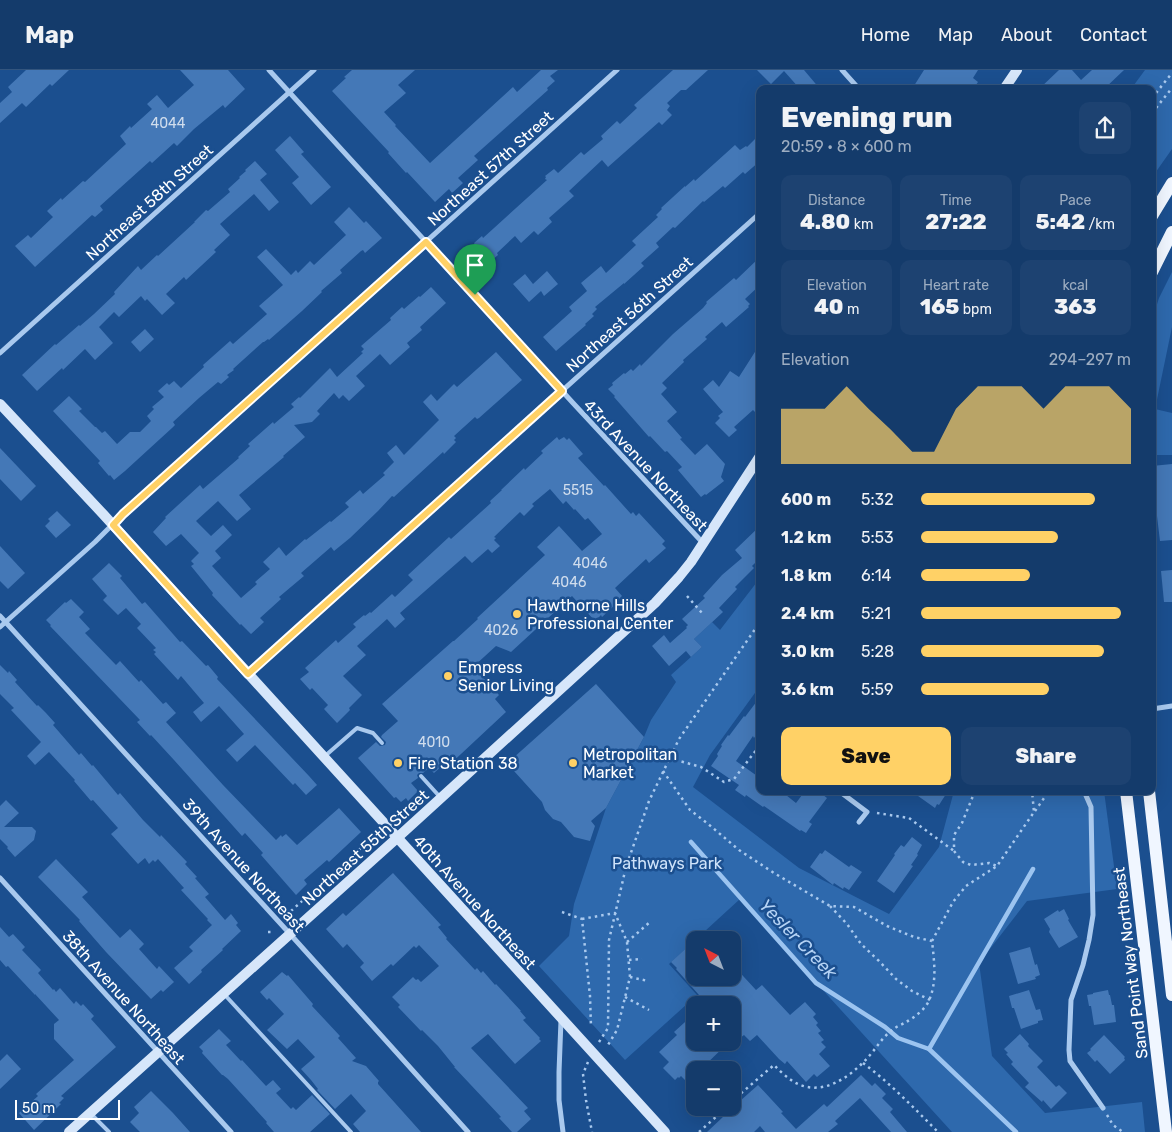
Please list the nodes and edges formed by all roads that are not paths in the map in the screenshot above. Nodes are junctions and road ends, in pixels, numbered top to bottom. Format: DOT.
graph roads {
  1 [pos="269,70"];
  2 [pos="314,70"];
  3 [pos="617,70"];
  4 [pos="842,70"];
  5 [pos="1017,70"];
  6 [pos="855,85"];
  7 [pos="1007,85"];
  8 [pos="289,92"];
  9 [pos="1172,183"];
  10 [pos="1156,209"];
  11 [pos="756,217"];
  12 [pos="1172,232"];
  13 [pos="426,242"];
  14 [pos="1156,264"];
  15 [pos="0,352"];
  16 [pos="562,391"];
  17 [pos="0,404"];
  18 [pos="756,462"];
  19 [pos="113,525"];
  20 [pos="702,544"];
  21 [pos="0,616"];
  22 [pos="5,622"];
  23 [pos="0,626"];
  24 [pos="248,674"];
  25 [pos="1172,706"];
  26 [pos="1156,708"];
  27 [pos="382,743"];
  28 [pos="324,757"];
  29 [pos="421,776"];
  30 [pos="844,795"];
  31 [pos="1086,795"];
  32 [pos="1126,795"];
  33 [pos="1149,795"];
  34 [pos="441,798"];
  35 [pos="859,822"];
  36 [pos="398,838"];
  37 [pos="0,878"];
  38 [pos="290,934"];
  39 [pos="224,994"];
  40 [pos="1172,995"];
  41 [pos="562,1019"];
  42 [pos="158,1053"];
  43 [pos="1103,1108"];
  44 [pos="90,1113"];
  45 [pos="69,1132"];
  46 [pos="109,1132"];
  47 [pos="231,1132"];
  48 [pos="351,1132"];
  49 [pos="468,1132"];
  50 [pos="563,1132"];
  51 [pos="665,1132"];
  52 [pos="1166,1132"];
  1 -- 8 [label="street, 43rd Avenue Northeast"];
  2 -- 8 [label="street, Northeast 58th Street"];
  3 -- 13 [label="street, Northeast 57th Street"];
  4 -- 6 [label="street"];
  5 -- 7 [label="main road"];
  8 -- 13 [label="street, 43rd Avenue Northeast"];
  8 -- 15 [label="street, Northeast 58th Street"];
  9 -- 10 [label="main road"];
  11 -- 16 [label="street, Northeast 56th Street"];
  12 -- 14 [label="main road"];
  13 -- 16 [label="street, 43rd Avenue Northeast"];
  13 -- 19 [label="street, Northeast 57th Street"];
  16 -- 20 [label="street, 43rd Avenue Northeast"];
  16 -- 24 [label="street, Northeast 56th Street"];
  17 -- 19 [label="main road, 40th Avenue Northeast"];
  18 -- 20 [label="main road, Northeast 55th Street"];
  19 -- 22 [label="street, Northeast 57th Street"];
  19 -- 24 [label="main road, 40th Avenue Northeast"];
  20 -- 34 [label="main road, Northeast 55th Street"];
  21 -- 22 [label="street, 39th Avenue Northeast"];
  22 -- 23 [label="street, Northeast 57th Street"];
  22 -- 38 [label="street, 39th Avenue Northeast"];
  24 -- 28 [label="main road, 40th Avenue Northeast"];
  25 -- 26 [label="street"];
  27 -- 28 [label="lane"];
  28 -- 36 [label="main road, 40th Avenue Northeast"];
  29 -- 34 [label="lane"];
  30 -- 35 [label="street"];
  31 -- 43 [label="street"];
  32 -- 52 [label="main road, Sand Point Way Northeast"];
  33 -- 40 [label="main road"];
  34 -- 36 [label="main road, Northeast 55th Street"];
  36 -- 38 [label="main road, Northeast 55th Street"];
  36 -- 41 [label="main road, 40th Avenue Northeast"];
  37 -- 42 [label="street, 38th Avenue Northeast"];
  38 -- 39 [label="main road, Northeast 55th Street"];
  38 -- 49 [label="street, 39th Avenue Northeast"];
  39 -- 42 [label="main road, Northeast 55th Street"];
  39 -- 48 [label="lane"];
  41 -- 50 [label="street"];
  41 -- 51 [label="main road, 40th Avenue Northeast"];
  42 -- 44 [label="main road, Northeast 55th Street"];
  42 -- 47 [label="street, 38th Avenue Northeast"];
  44 -- 45 [label="main road, Northeast 55th Street"];
  44 -- 46 [label="lane"];
}
